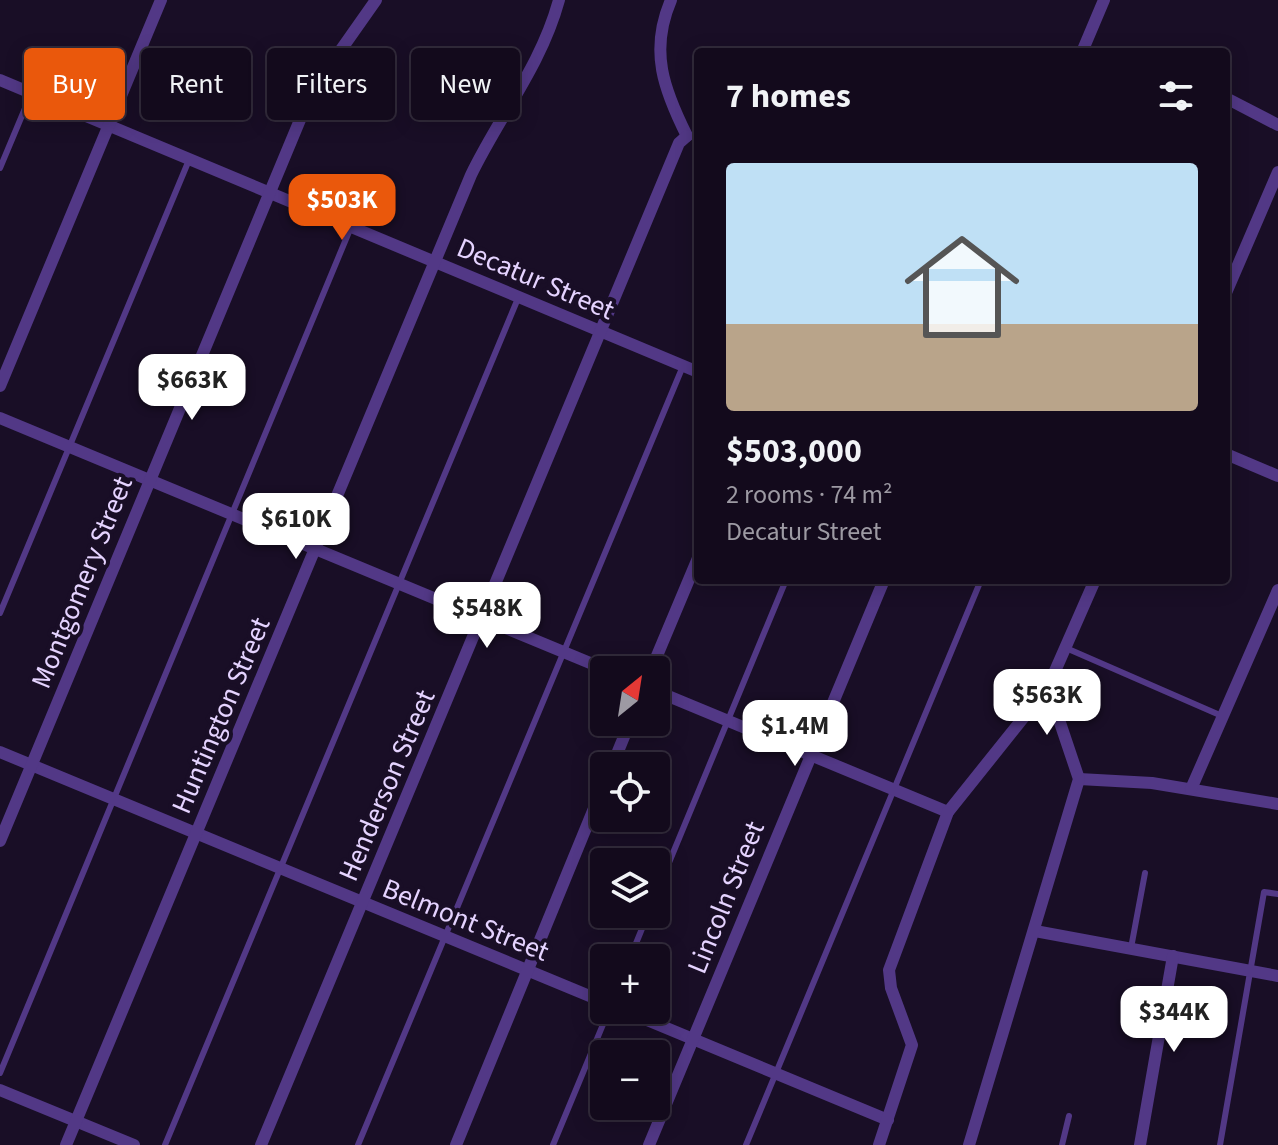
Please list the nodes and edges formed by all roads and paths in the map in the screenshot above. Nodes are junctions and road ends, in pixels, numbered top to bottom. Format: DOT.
graph roads {
  1 [pos="161,0"];
  2 [pos="376,0"];
  3 [pos="559,0"];
  4 [pos="671,0"];
  5 [pos="1104,0"];
  6 [pos="1084,48"];
  7 [pos="0,80"];
  8 [pos="24,91"];
  9 [pos="1230,100"];
  10 [pos="24,111"];
  11 [pos="94,120"];
  12 [pos="1278,125"];
  13 [pos="109,126"];
  14 [pos="693,136"];
  15 [pos="189,160"];
  16 [pos="0,168"];
  17 [pos="1278,172"];
  18 [pos="1275,189"];
  19 [pos="270,193"];
  20 [pos="351,227"];
  21 [pos="434,261"];
  22 [pos="1230,285"];
  23 [pos="519,296"];
  24 [pos="599,330"];
  25 [pos="683,366"];
  26 [pos="694,370"];
  27 [pos="0,386"];
  28 [pos="0,418"];
  29 [pos="69,446"];
  30 [pos="1230,456"];
  31 [pos="1278,476"];
  32 [pos="149,480"];
  33 [pos="232,514"];
  34 [pos="316,549"];
  35 [pos="694,568"];
  36 [pos="399,584"];
  37 [pos="784,584"];
  38 [pos="882,584"];
  39 [pos="979,584"];
  40 [pos="1093,584"];
  41 [pos="1278,590"];
  42 [pos="0,613"];
  43 [pos="481,618"];
  44 [pos="1066,648"];
  45 [pos="563,652"];
  46 [pos="657,656"];
  47 [pos="590,663"];
  48 [pos="1048,687"];
  49 [pos="670,697"];
  50 [pos="1222,716"];
  51 [pos="727,720"];
  52 [pos="0,752"];
  53 [pos="809,754"];
  54 [pos="32,766"];
  55 [pos="1079,779"];
  56 [pos="893,789"];
  57 [pos="1191,789"];
  58 [pos="113,799"];
  59 [pos="1278,804"];
  60 [pos="948,812"];
  61 [pos="590,818"];
  62 [pos="196,834"];
  63 [pos="0,841"];
  64 [pos="670,860"];
  65 [pos="282,869"];
  66 [pos="1145,873"];
  67 [pos="1278,894"];
  68 [pos="362,902"];
  69 [pos="1035,931"];
  70 [pos="445,936"];
  71 [pos="1131,948"];
  72 [pos="1173,956"];
  73 [pos="527,971"];
  74 [pos="1251,971"];
  75 [pos="1278,976"];
  76 [pos="590,996"];
  77 [pos="603,1024"];
  78 [pos="657,1024"];
  79 [pos="693,1039"];
  80 [pos="0,1073"];
  81 [pos="776,1073"];
  82 [pos="0,1090"];
  83 [pos="1069,1116"];
  84 [pos="888,1120"];
  85 [pos="76,1121"];
  86 [pos="66,1145"];
  87 [pos="134,1145"];
  88 [pos="165,1145"];
  89 [pos="261,1145"];
  90 [pos="358,1145"];
  91 [pos="456,1145"];
  92 [pos="553,1145"];
  93 [pos="649,1145"];
  94 [pos="746,1145"];
  95 [pos="879,1145"];
  96 [pos="969,1145"];
  97 [pos="1062,1145"];
  98 [pos="1140,1145"];
  99 [pos="1220,1145"];
  1 -- 13 [label="street"];
  2 -- 19 [label="street, Montgomery Street"];
  3 -- 21 [label="street, Huntington Street"];
  4 -- 14 [label="street"];
  5 -- 6 [label="street"];
  7 -- 8 [label="street, Decatur Street"];
  9 -- 12 [label="street"];
  10 -- 16 [label="lane"];
  11 -- 13 [label="street, Decatur Street"];
  13 -- 15 [label="street, Decatur Street"];
  13 -- 27 [label="street"];
  14 -- 24 [label="street, Henderson Street"];
  15 -- 19 [label="street, Decatur Street"];
  15 -- 29 [label="lane"];
  17 -- 18 [label="street"];
  18 -- 22 [label="street"];
  19 -- 20 [label="street, Decatur Street"];
  19 -- 32 [label="street, Montgomery Street"];
  20 -- 21 [label="street, Decatur Street"];
  20 -- 33 [label="lane"];
  21 -- 23 [label="street, Decatur Street"];
  21 -- 34 [label="street, Huntington Street"];
  23 -- 24 [label="street, Decatur Street"];
  23 -- 36 [label="lane"];
  24 -- 25 [label="street, Decatur Street"];
  24 -- 43 [label="street, Henderson Street"];
  25 -- 26 [label="street, Decatur Street"];
  25 -- 45 [label="lane"];
  28 -- 29 [label="street"];
  29 -- 32 [label="street"];
  29 -- 42 [label="lane"];
  30 -- 31 [label="street"];
  32 -- 33 [label="street"];
  32 -- 54 [label="street, Montgomery Street"];
  33 -- 34 [label="street"];
  33 -- 58 [label="lane"];
  34 -- 36 [label="street"];
  34 -- 62 [label="street, Huntington Street"];
  35 -- 46 [label="street"];
  36 -- 43 [label="street"];
  36 -- 65 [label="lane"];
  37 -- 51 [label="lane"];
  38 -- 53 [label="street, Lincoln Street"];
  39 -- 56 [label="lane"];
  40 -- 44 [label="street"];
  41 -- 50 [label="street"];
  43 -- 45 [label="street"];
  43 -- 68 [label="street, Henderson Street"];
  44 -- 48 [label="street"];
  44 -- 50 [label="lane"];
  45 -- 47 [label="street"];
  45 -- 70 [label="lane"];
  48 -- 55 [label="street"];
  48 -- 60 [label="street"];
  49 -- 51 [label="street"];
  50 -- 57 [label="street"];
  51 -- 53 [label="street"];
  51 -- 64 [label="lane"];
  52 -- 54 [label="street, Belmont Street"];
  53 -- 56 [label="street"];
  53 -- 79 [label="street, Lincoln Street"];
  54 -- 58 [label="street, Belmont Street"];
  54 -- 63 [label="street, Montgomery Street"];
  55 -- 57 [label="street"];
  55 -- 69 [label="street"];
  56 -- 60 [label="street"];
  56 -- 81 [label="lane"];
  57 -- 59 [label="street"];
  58 -- 62 [label="street, Belmont Street"];
  58 -- 80 [label="lane"];
  60 -- 84 [label="street"];
  61 -- 73 [label="street"];
  62 -- 65 [label="street, Belmont Street"];
  62 -- 85 [label="street, Huntington Street"];
  65 -- 68 [label="street, Belmont Street"];
  65 -- 88 [label="lane"];
  66 -- 71 [label="lane"];
  67 -- 74 [label="lane"];
  68 -- 70 [label="street, Belmont Street"];
  68 -- 89 [label="street, Henderson Street"];
  69 -- 71 [label="street"];
  69 -- 96 [label="street"];
  70 -- 73 [label="street, Belmont Street"];
  70 -- 90 [label="lane"];
  71 -- 72 [label="street"];
  72 -- 74 [label="street"];
  72 -- 98 [label="street"];
  73 -- 76 [label="street, Belmont Street"];
  73 -- 91 [label="street"];
  74 -- 75 [label="street"];
  74 -- 99 [label="lane"];
  77 -- 92 [label="lane"];
  78 -- 79 [label="street"];
  79 -- 81 [label="street"];
  79 -- 93 [label="street, Lincoln Street"];
  81 -- 84 [label="street"];
  81 -- 94 [label="lane"];
  82 -- 85 [label="street"];
  83 -- 97 [label="lane"];
  84 -- 95 [label="street"];
  85 -- 86 [label="street, Huntington Street"];
  85 -- 87 [label="street"];
}
